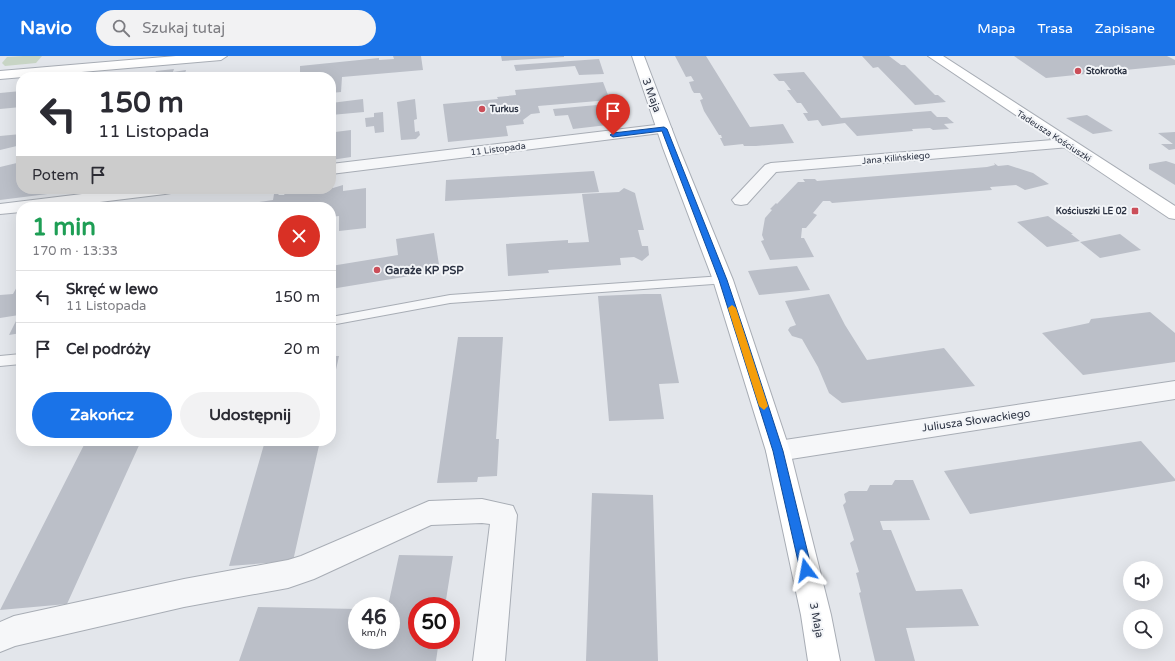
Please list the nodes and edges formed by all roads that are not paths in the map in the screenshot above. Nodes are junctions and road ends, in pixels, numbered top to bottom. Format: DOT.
graph roads {
  1 [pos="221,56"];
  2 [pos="638,56"];
  3 [pos="934,56"];
  4 [pos="35,72"];
  5 [pos="16,74"];
  6 [pos="0,75"];
  7 [pos="664,129"];
  8 [pos="1065,144"];
  9 [pos="336,168"];
  10 [pos="124,194"];
  11 [pos="741,200"];
  12 [pos="58,202"];
  13 [pos="16,207"];
  14 [pos="0,209"];
  15 [pos="1175,214"];
  16 [pos="723,280"];
  17 [pos="336,320"];
  18 [pos="16,359"];
  19 [pos="0,361"];
  20 [pos="1175,390"];
  21 [pos="778,451"];
  22 [pos="0,637"];
  23 [pos="489,661"];
  24 [pos="824,661"];
  1 -- 4 [label="main road"];
  2 -- 7 [label="main road, 3 Maja"];
  3 -- 8 [label="main road, Tadeusza Kościuszki"];
  5 -- 6 [label="main road"];
  7 -- 9 [label="street, 11 Listopada"];
  7 -- 16 [label="main road, 3 Maja"];
  8 -- 11 [label="street, Jana Kilińskiego"];
  8 -- 15 [label="main road, Tadeusza Kościuszki"];
  10 -- 12 [label="street"];
  13 -- 14 [label="street"];
  16 -- 17 [label="lane"];
  16 -- 21 [label="main road, 3 Maja"];
  18 -- 19 [label="lane"];
  20 -- 21 [label="street, Juliusza Słowackiego"];
  21 -- 24 [label="main road, 3 Maja"];
  22 -- 23 [label="street"];
}
